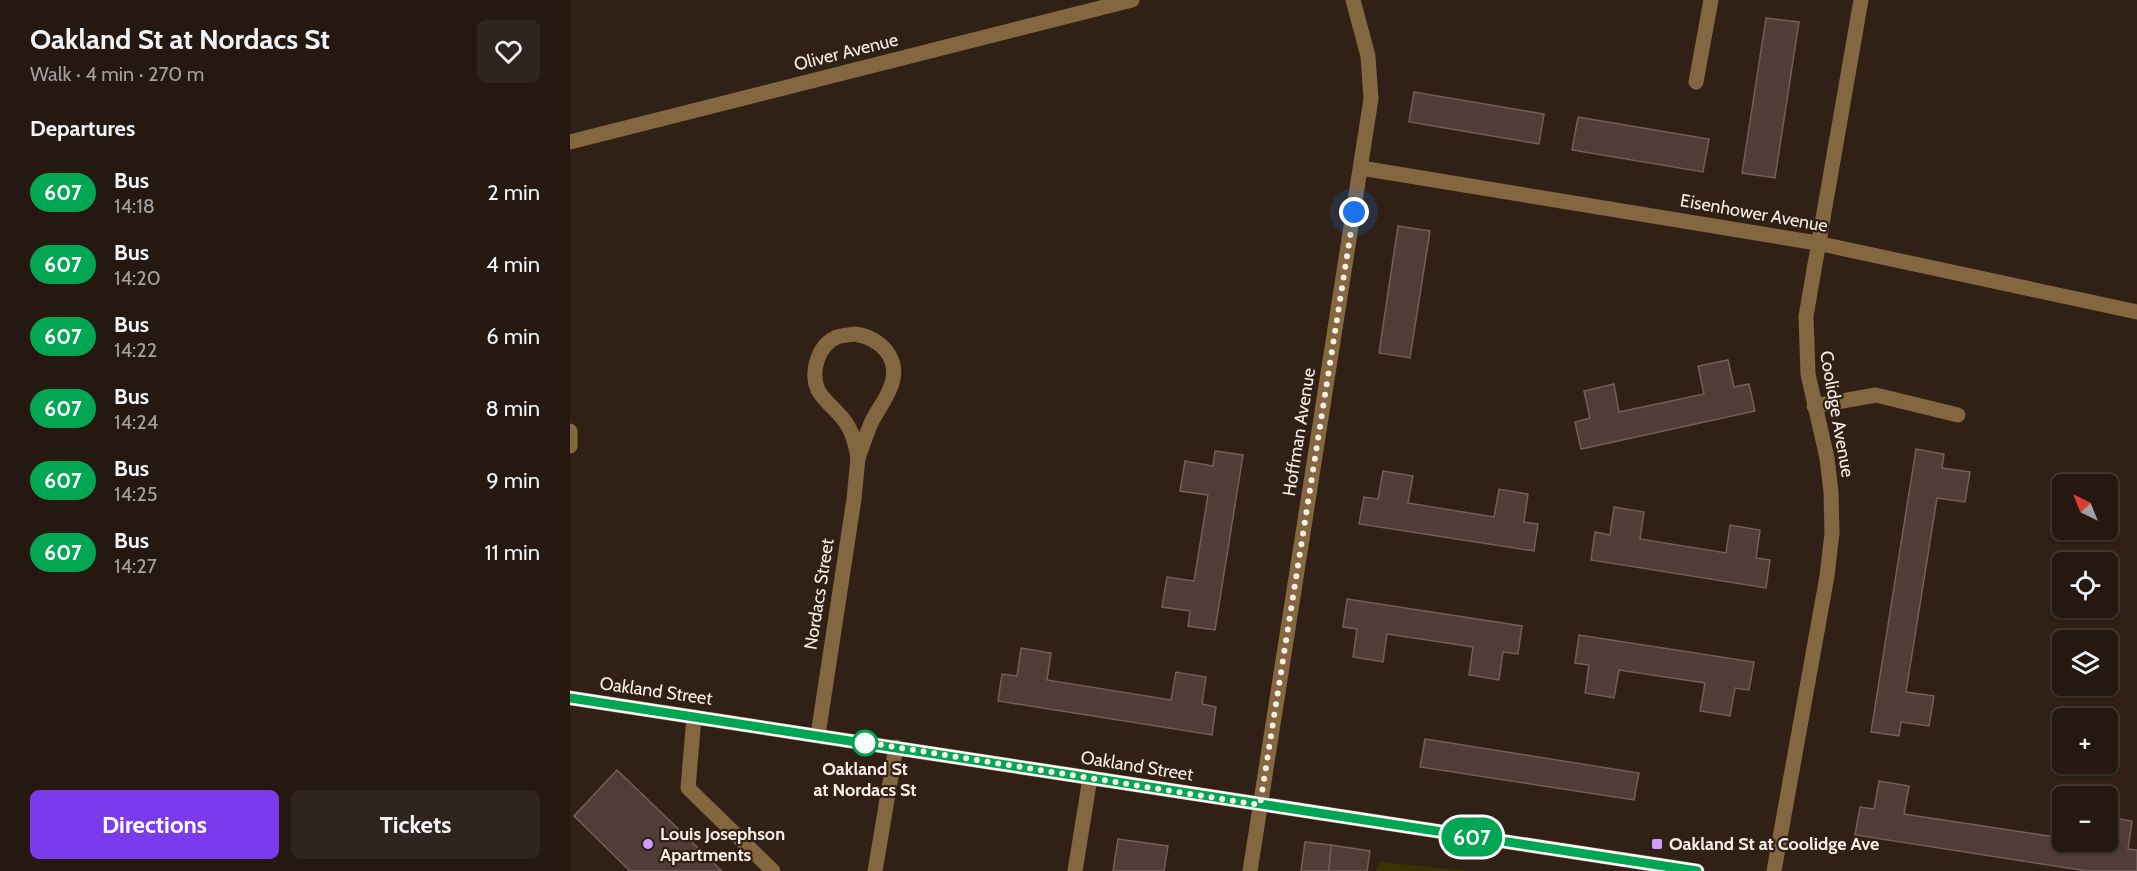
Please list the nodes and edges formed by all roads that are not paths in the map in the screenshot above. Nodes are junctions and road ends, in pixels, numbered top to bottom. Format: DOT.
graph roads {
  1 [pos="1132,0"];
  2 [pos="1353,0"];
  3 [pos="1711,0"];
  4 [pos="1861,0"];
  5 [pos="1696,82"];
  6 [pos="570,142"];
  7 [pos="1361,168"];
  8 [pos="1817,243"];
  9 [pos="2137,312"];
  10 [pos="1814,406"];
  11 [pos="1958,415"];
  12 [pos="570,431"];
  13 [pos="570,446"];
  14 [pos="858,458"];
  15 [pos="570,698"];
  16 [pos="694,717"];
  17 [pos="818,735"];
  18 [pos="896,747"];
  19 [pos="1090,778"];
  20 [pos="1260,805"];
  21 [pos="773,871"];
  22 [pos="875,871"];
  23 [pos="1075,871"];
  24 [pos="1250,871"];
  25 [pos="1697,871"];
  26 [pos="1774,871"];
  1 -- 6 [label="street, Oliver Avenue"];
  2 -- 7 [label="street, Hoffman Avenue"];
  3 -- 5 [label="street"];
  4 -- 8 [label="street, Coolidge Avenue"];
  7 -- 8 [label="street, Eisenhower Avenue"];
  7 -- 20 [label="street, Hoffman Avenue"];
  8 -- 9 [label="street, Eisenhower Avenue"];
  8 -- 10 [label="street, Coolidge Avenue"];
  10 -- 11 [label="street"];
  10 -- 26 [label="street, Coolidge Avenue"];
  12 -- 13 [label="street"];
  14 -- 14 [label="street, Nordacs Street"];
  14 -- 17 [label="street, Nordacs Street"];
  15 -- 16 [label="street, Oakland Street"];
  16 -- 17 [label="street, Oakland Street"];
  16 -- 21 [label="street"];
  17 -- 18 [label="street, Oakland Street"];
  18 -- 19 [label="street, Oakland Street"];
  18 -- 22 [label="street"];
  19 -- 20 [label="street, Oakland Street"];
  19 -- 23 [label="street"];
  20 -- 24 [label="street, Hoffman Avenue"];
  20 -- 25 [label="street, Oakland Street"];
}
